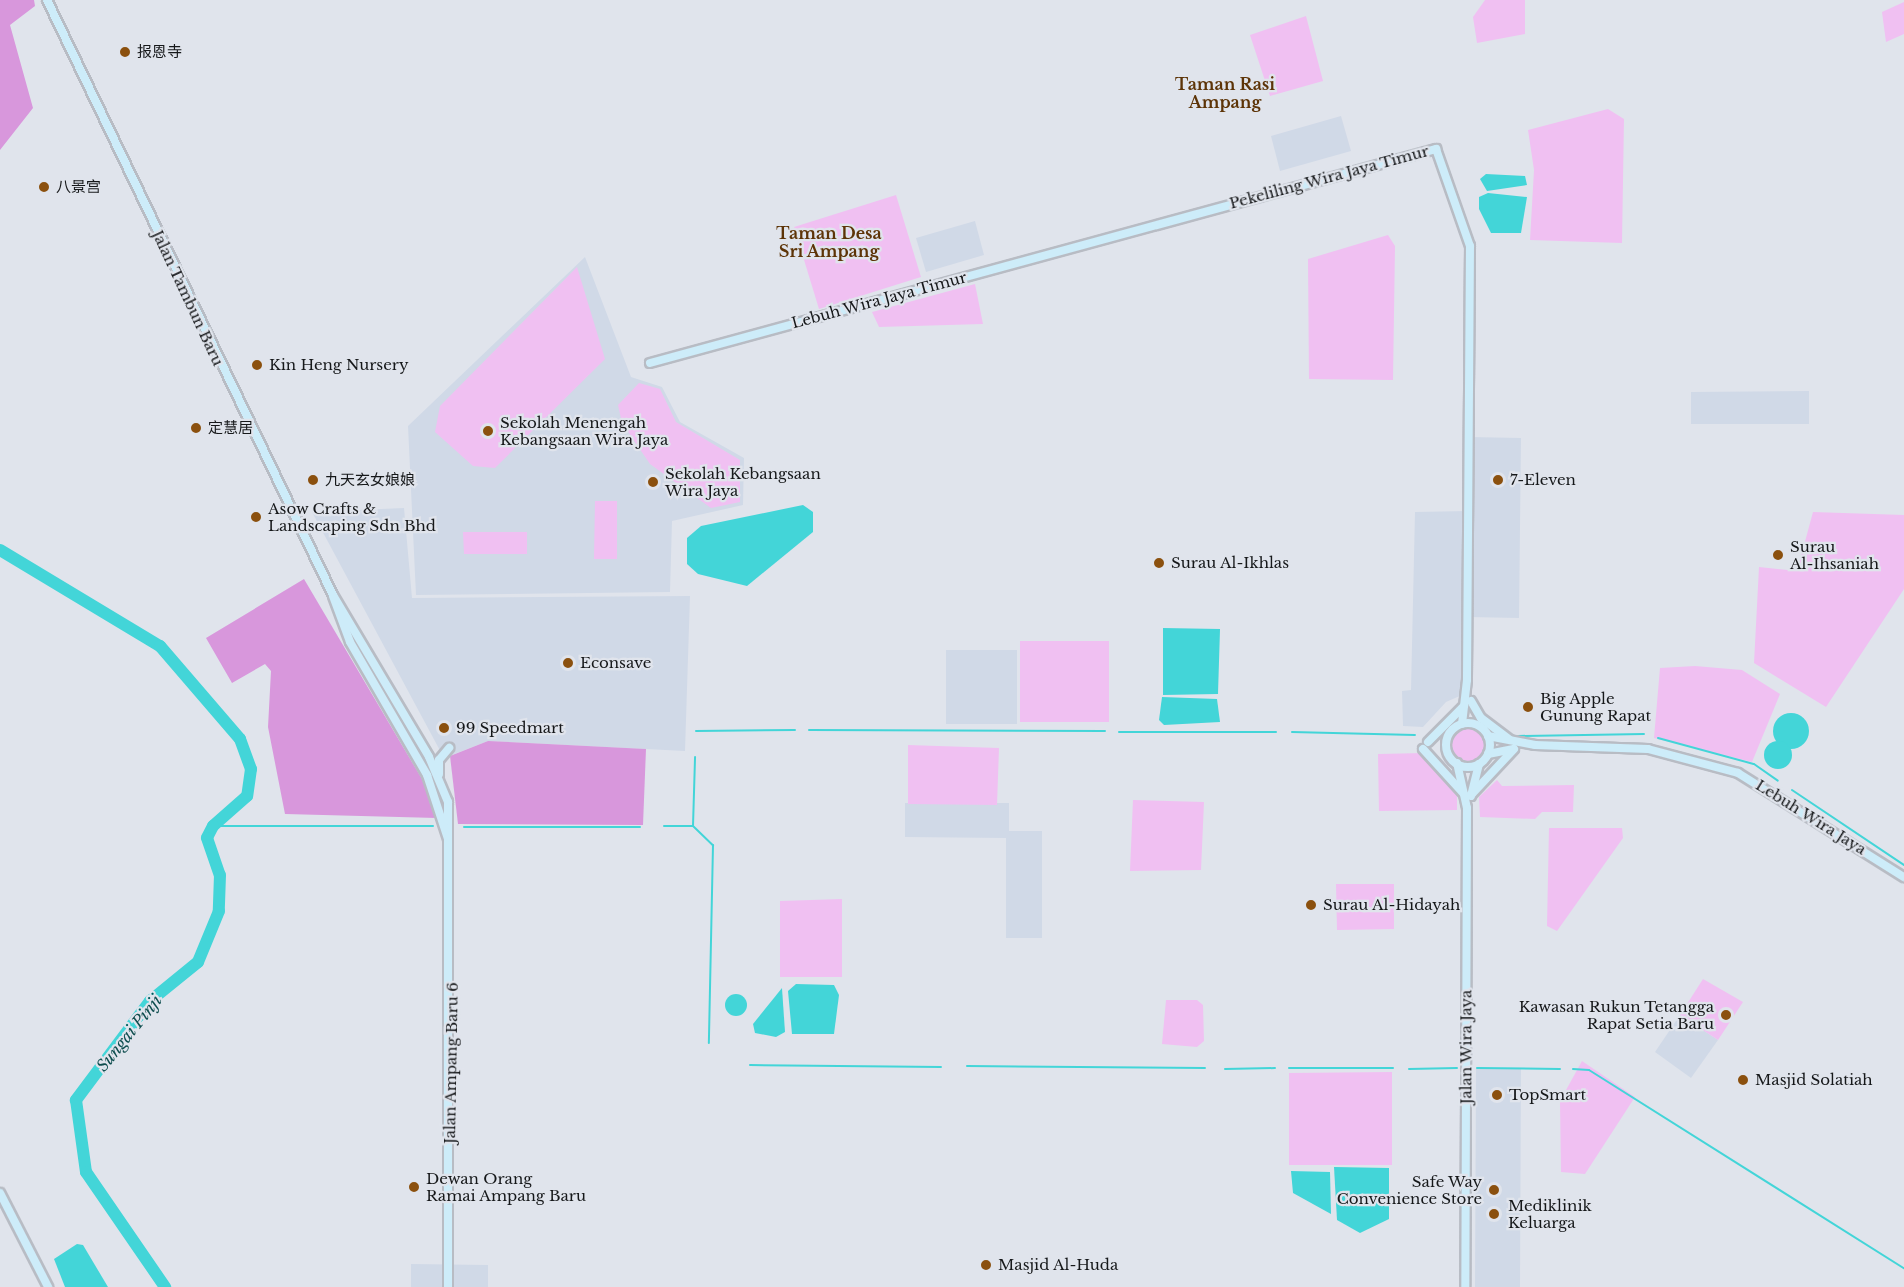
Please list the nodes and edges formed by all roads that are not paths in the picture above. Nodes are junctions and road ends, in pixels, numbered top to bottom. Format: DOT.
graph roads {
  1 [pos="47,0"];
  2 [pos="1108,235"];
  3 [pos="650,363"];
  4 [pos="333,595"];
  5 [pos="1468,704"];
  6 [pos="1462,724"];
  7 [pos="1474,724"];
  8 [pos="402,729"];
  9 [pos="1488,736"];
  10 [pos="1513,745"];
  11 [pos="449,748"];
  12 [pos="426,754"];
  13 [pos="1488,754"];
  14 [pos="1457,764"];
  15 [pos="1479,764"];
  16 [pos="441,784"];
  17 [pos="1468,795"];
  18 [pos="442,813"];
  19 [pos="448,839"];
  20 [pos="1904,877"];
  21 [pos="0,1193"];
  22 [pos="48,1287"];
  23 [pos="448,1287"];
  24 [pos="1465,1287"];
  1 -- 4 [label="street, Jalan Tambun Baru"];
  2 -- 3 [label="street, Lebuh Wira Jaya Timur"];
  2 -- 5 [label="street, Pekeliling Wira Jaya Timur"];
  4 -- 8 [label="street, Jalan Tambun Baru"];
  4 -- 12 [label="street, Jalan Tambun Baru"];
  5 -- 6 [label="street"];
  5 -- 7 [label="street"];
  5 -- 10 [label="street"];
  5 -- 17 [label="street"];
  6 -- 7 [label="street"];
  6 -- 14 [label="street"];
  7 -- 9 [label="street"];
  8 -- 12 [label="street"];
  8 -- 18 [label="street, Jalan Ampang Baru 6"];
  9 -- 10 [label="street, Lebuh Wira Jaya"];
  9 -- 13 [label="street"];
  10 -- 13 [label="street, Lebuh Wira Jaya"];
  10 -- 17 [label="street"];
  10 -- 20 [label="street, Lebuh Wira Jaya"];
  11 -- 16 [label="street"];
  12 -- 16 [label="street, Jalan Ampang Baru 6"];
  12 -- 18 [label="street"];
  13 -- 15 [label="street"];
  14 -- 15 [label="street"];
  14 -- 17 [label="street, Jalan Wira Jaya"];
  15 -- 17 [label="street, Jalan Wira Jaya"];
  16 -- 19 [label="street, Jalan Ampang Baru 6"];
  17 -- 24 [label="street, Jalan Wira Jaya"];
  18 -- 19 [label="street, Jalan Ampang Baru 6"];
  19 -- 23 [label="street, Jalan Ampang Baru 6"];
  21 -- 22 [label="street"];
}
